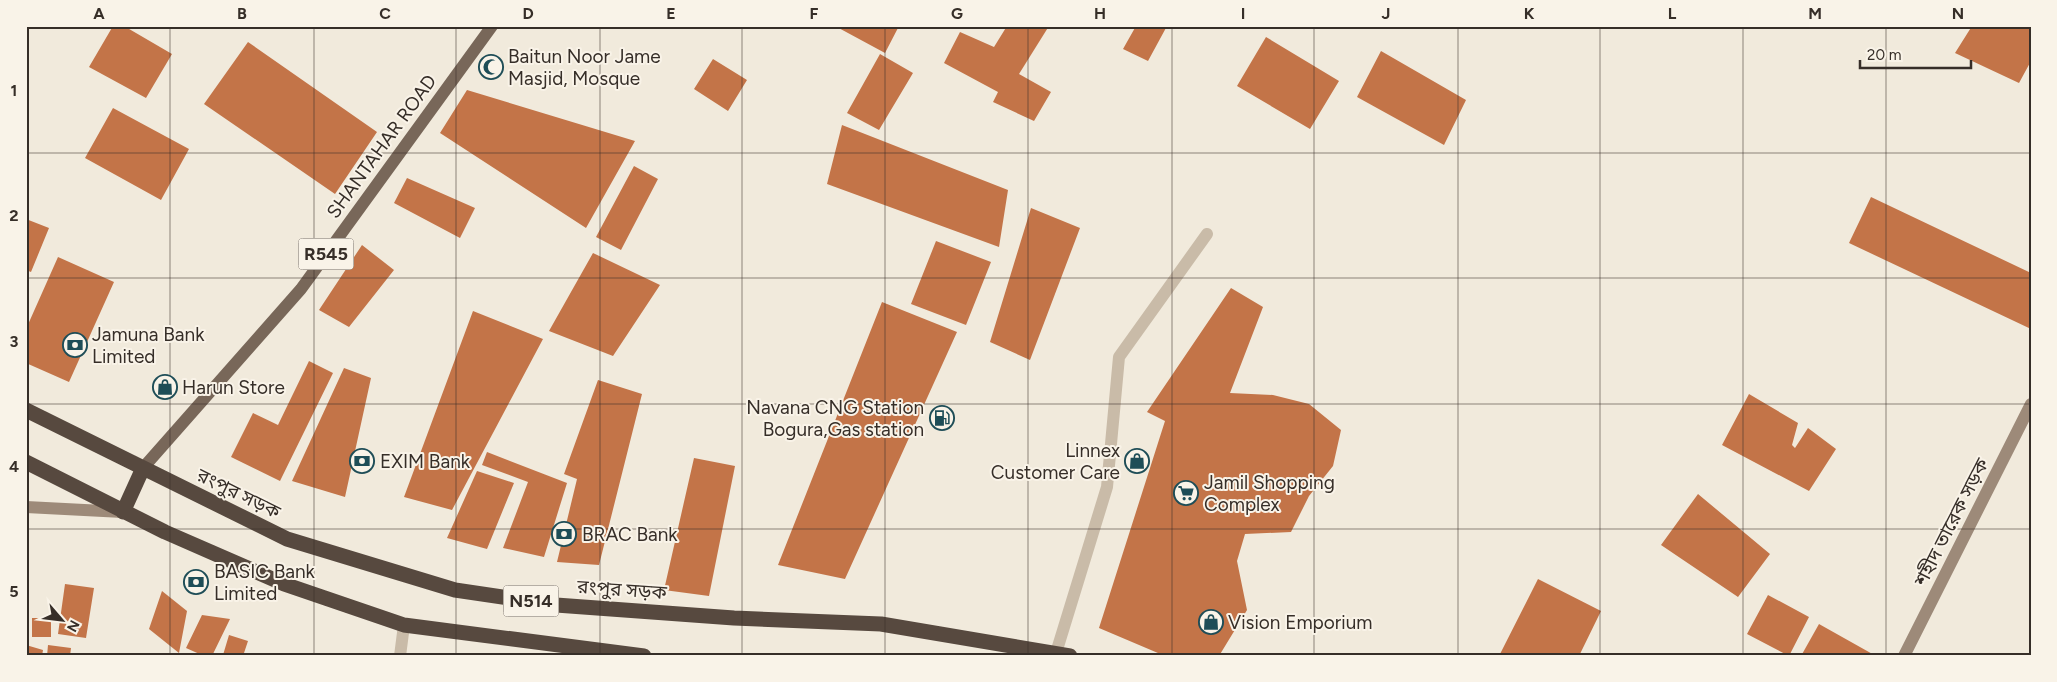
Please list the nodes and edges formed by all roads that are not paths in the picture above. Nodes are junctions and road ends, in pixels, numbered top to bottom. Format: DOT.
graph roads {
  1 [pos="492,26"];
  2 [pos="1207,234"];
  3 [pos="2031,404"];
  4 [pos="26,410"];
  5 [pos="26,462"];
  6 [pos="143,468"];
  7 [pos="26,507"];
  8 [pos="123,512"];
  9 [pos="404,625"];
  10 [pos="1063,654"];
  11 [pos="400,656"];
  12 [pos="644,656"];
  13 [pos="1904,656"];
  1 -- 6 [label="main road, SHANTAHAR ROAD / R545"];
  2 -- 10 [label="lane"];
  3 -- 13 [label="street, শহীদ তারেক সড়ক"];
  4 -- 6 [label="highway, রংপুর সড়ক / N514"];
  5 -- 8 [label="highway, N514"];
  6 -- 8 [label="highway"];
  6 -- 10 [label="highway, রংপুর সড়ক / N514"];
  7 -- 8 [label="street"];
  8 -- 9 [label="highway, N514"];
  9 -- 11 [label="lane"];
  9 -- 12 [label="highway, N514"];
}
